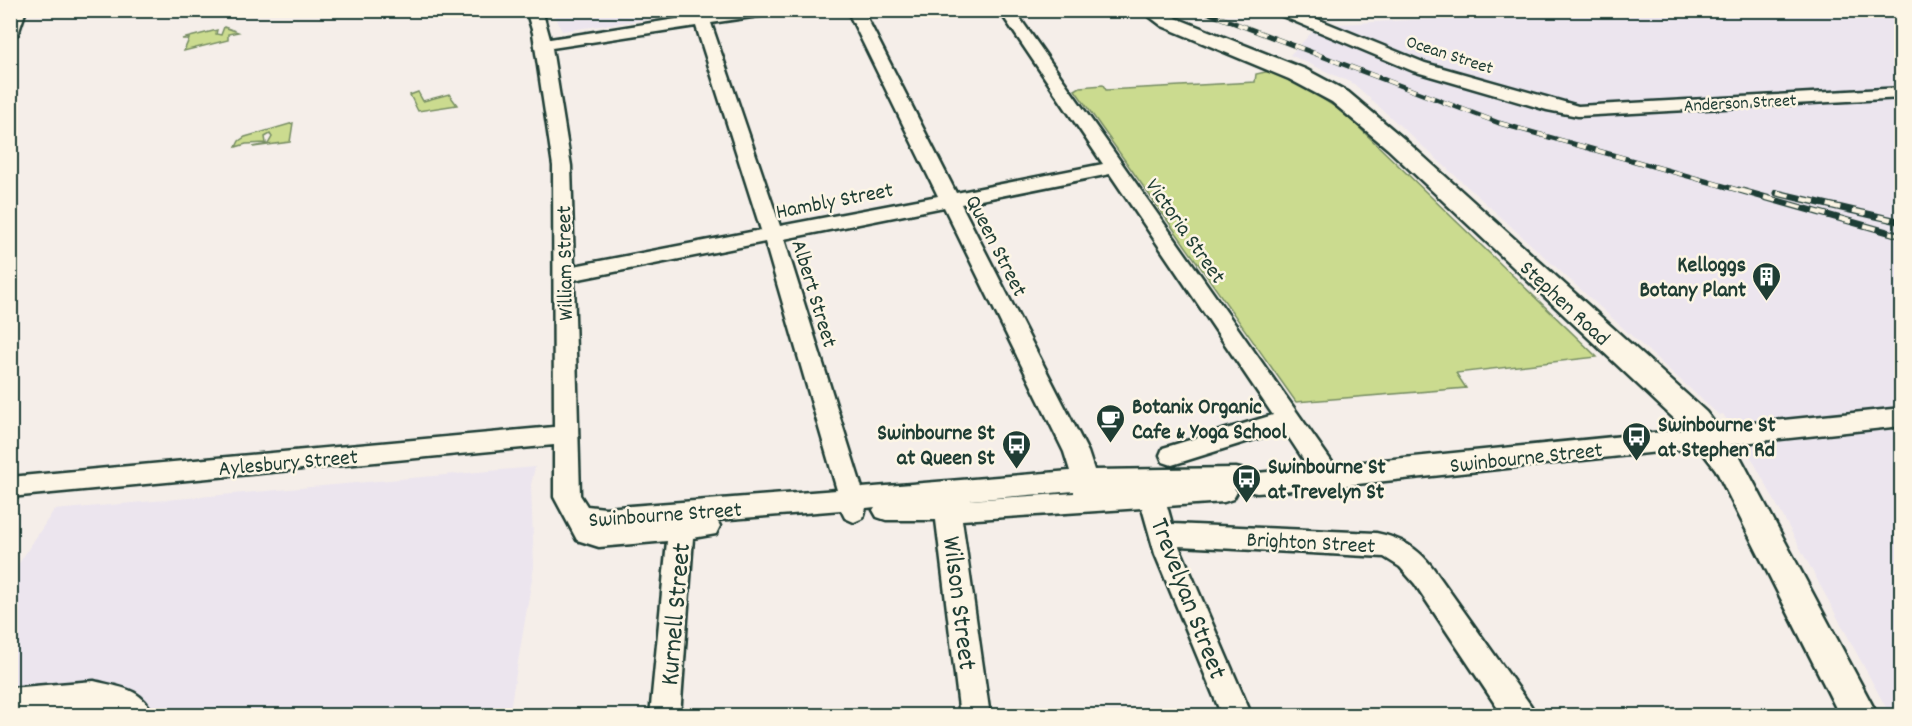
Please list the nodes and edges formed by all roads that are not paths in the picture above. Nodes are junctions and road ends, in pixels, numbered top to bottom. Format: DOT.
graph roads {
  1 [pos="18,10"];
  2 [pos="534,10"];
  3 [pos="765,10"];
  4 [pos="855,10"];
  5 [pos="1006,10"];
  6 [pos="1150,10"];
  7 [pos="1280,10"];
  8 [pos="702,20"];
  9 [pos="10,34"];
  10 [pos="542,45"];
  11 [pos="1902,93"];
  12 [pos="1578,111"];
  13 [pos="1114,168"];
  14 [pos="949,201"];
  15 [pos="773,235"];
  16 [pos="563,275"];
  17 [pos="1902,417"];
  18 [pos="1291,419"];
  19 [pos="566,435"];
  20 [pos="1709,437"];
  21 [pos="1172,455"];
  22 [pos="1329,477"];
  23 [pos="10,487"];
  24 [pos="1150,490"];
  25 [pos="1086,492"];
  26 [pos="948,501"];
  27 [pos="853,506"];
  28 [pos="579,515"];
  29 [pos="681,520"];
  30 [pos="1161,534"];
  31 [pos="10,702"];
  32 [pos="139,716"];
  33 [pos="665,716"];
  34 [pos="975,716"];
  35 [pos="1237,716"];
  36 [pos="1521,716"];
  37 [pos="1860,716"];
  1 -- 9 [label="street"];
  2 -- 10 [label="street, William Street"];
  3 -- 8 [label="street"];
  4 -- 14 [label="street, Queen Street"];
  5 -- 13 [label="street, Victoria Street"];
  6 -- 20 [label="main road, Stephen Road"];
  7 -- 12 [label="street, Ocean Street"];
  8 -- 10 [label="street"];
  8 -- 15 [label="street, Albert Street"];
  10 -- 16 [label="street, William Street"];
  11 -- 12 [label="street, Anderson Street"];
  13 -- 14 [label="street, Hambly Street"];
  13 -- 18 [label="street, Victoria Street"];
  14 -- 15 [label="street, Hambly Street"];
  14 -- 25 [label="street, Queen Street"];
  15 -- 16 [label="street, Hambly Street"];
  15 -- 27 [label="street, Albert Street"];
  16 -- 19 [label="street, William Street"];
  17 -- 20 [label="street, Swinbourne Street"];
  18 -- 21 [label="street"];
  18 -- 22 [label="street, Victoria Street"];
  19 -- 23 [label="street, Aylesbury Street"];
  19 -- 28 [label="street, William Street"];
  20 -- 22 [label="street, Swinbourne Street"];
  20 -- 37 [label="main road, Stephen Road"];
  22 -- 24 [label="street, Swinbourne Street"];
  24 -- 25 [label="street, Swinbourne Street"];
  24 -- 30 [label="street, Trevelyan Street"];
  25 -- 26 [label="street, Swinbourne Street"];
  26 -- 27 [label="street, Swinbourne Street"];
  26 -- 34 [label="street, Wilson Street"];
  27 -- 29 [label="street, Swinbourne Street"];
  28 -- 29 [label="street, Swinbourne Street"];
  29 -- 33 [label="street, Kurnell Street"];
  30 -- 35 [label="street, Trevelyan Street"];
  30 -- 36 [label="street, Brighton Street"];
  31 -- 32 [label="street"];
}
